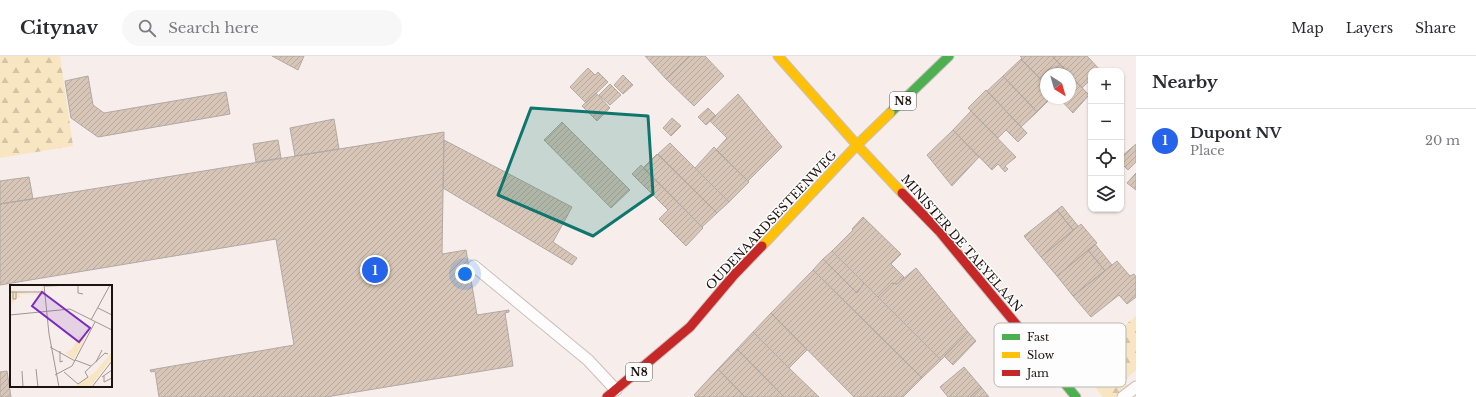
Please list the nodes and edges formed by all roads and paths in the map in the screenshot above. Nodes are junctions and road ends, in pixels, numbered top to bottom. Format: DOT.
graph roads {
  1 [pos="778,56"];
  2 [pos="949,56"];
  3 [pos="857,145"];
  4 [pos="474,266"];
  5 [pos="1015,323"];
  6 [pos="1068,387"];
  7 [pos="1136,387"];
  8 [pos="616,390"];
  9 [pos="607,397"];
  10 [pos="1076,397"];
  11 [pos="1123,397"];
  1 -- 3 [label="main road, MINISTER DE TAEYELAAN"];
  2 -- 3 [label="main road, OUDENAARDSESTEENWEG / N8"];
  3 -- 5 [label="main road, MINISTER DE TAEYELAAN"];
  3 -- 8 [label="main road, OUDENAARDSESTEENWEG / N8"];
  4 -- 8 [label="lane"];
  6 -- 10 [label="main road, MINISTER DE TAEYELAAN"];
  7 -- 11 [label="lane"];
  8 -- 9 [label="main road, OUDENAARDSESTEENWEG / N8"];
}
